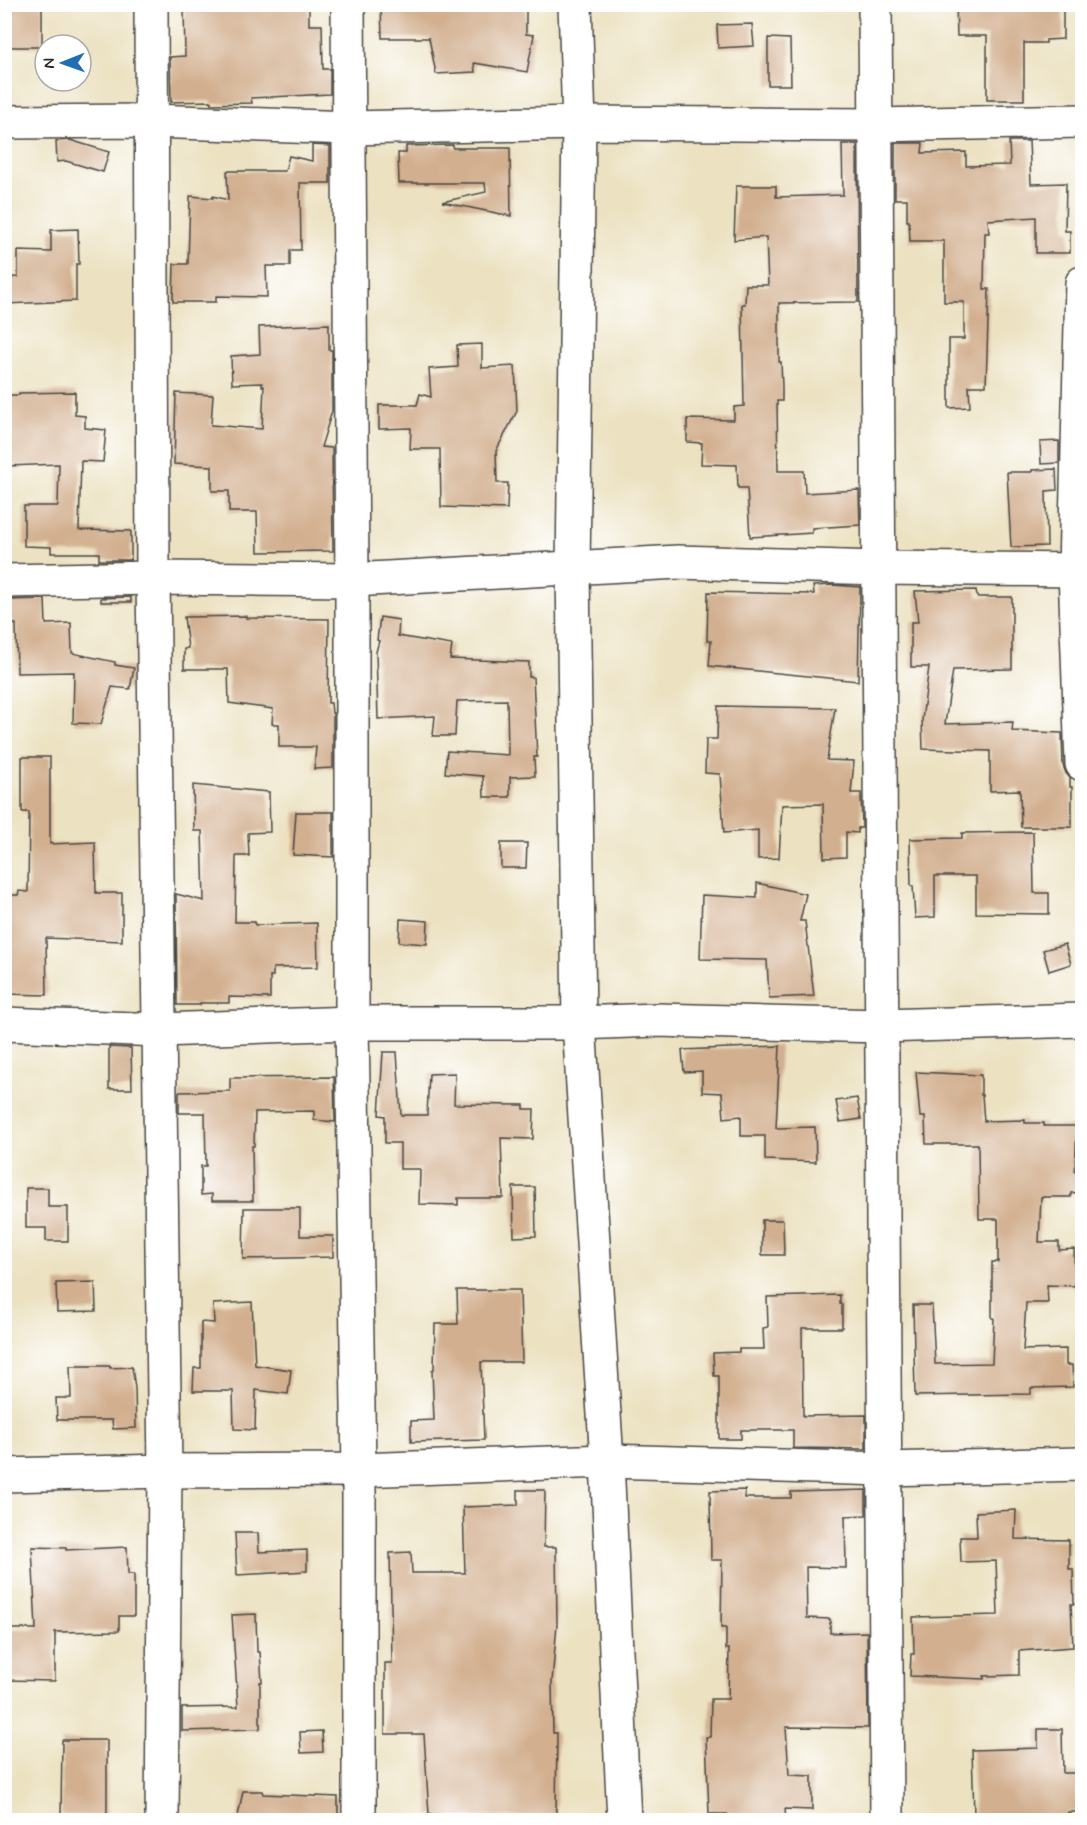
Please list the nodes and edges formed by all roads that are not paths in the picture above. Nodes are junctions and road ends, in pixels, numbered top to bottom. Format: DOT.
graph roads {
  1 [pos="151,4"];
  2 [pos="348,4"];
  3 [pos="575,4"];
  4 [pos="875,4"];
  5 [pos="1083,120"];
  6 [pos="151,121"];
  7 [pos="4,122"];
  8 [pos="579,123"];
  9 [pos="875,125"];
  10 [pos="350,128"];
  11 [pos="1083,284"];
  12 [pos="573,568"];
  13 [pos="878,568"];
  14 [pos="1079,570"];
  15 [pos="153,578"];
  16 [pos="352,580"];
  17 [pos="4,581"];
  18 [pos="1083,764"];
  19 [pos="1083,1020"];
  20 [pos="352,1023"];
  21 [pos="579,1023"];
  22 [pos="4,1024"];
  23 [pos="882,1026"];
  24 [pos="161,1030"];
  25 [pos="1083,1456"];
  26 [pos="607,1461"];
  27 [pos="1082,1464"];
  28 [pos="885,1468"];
  29 [pos="358,1470"];
  30 [pos="165,1471"];
  31 [pos="4,1475"];
  32 [pos="1083,1489"];
  33 [pos="162,1821"];
  34 [pos="359,1821"];
  35 [pos="624,1821"];
  36 [pos="887,1821"];
  1 -- 6 [label="street"];
  2 -- 10 [label="street"];
  3 -- 8 [label="street"];
  4 -- 9 [label="street"];
  5 -- 9 [label="street"];
  6 -- 7 [label="street"];
  6 -- 10 [label="street"];
  6 -- 15 [label="street"];
  8 -- 9 [label="street"];
  8 -- 10 [label="street"];
  8 -- 12 [label="street"];
  9 -- 13 [label="street"];
  10 -- 16 [label="street"];
  11 -- 14 [label="street"];
  12 -- 13 [label="street"];
  12 -- 16 [label="street"];
  12 -- 21 [label="street"];
  13 -- 14 [label="street"];
  13 -- 23 [label="street"];
  14 -- 18 [label="street"];
  15 -- 16 [label="street"];
  15 -- 17 [label="street"];
  15 -- 24 [label="street"];
  16 -- 20 [label="street"];
  19 -- 23 [label="street"];
  20 -- 21 [label="street"];
  20 -- 24 [label="street"];
  20 -- 29 [label="street"];
  21 -- 23 [label="street"];
  21 -- 26 [label="street"];
  22 -- 24 [label="street"];
  23 -- 28 [label="street"];
  24 -- 30 [label="street"];
  25 -- 27 [label="street"];
  26 -- 28 [label="street"];
  26 -- 29 [label="street"];
  26 -- 35 [label="street"];
  27 -- 28 [label="street"];
  27 -- 32 [label="street"];
  28 -- 36 [label="street"];
  29 -- 30 [label="street"];
  29 -- 34 [label="street"];
  30 -- 31 [label="street"];
  30 -- 33 [label="street"];
}
